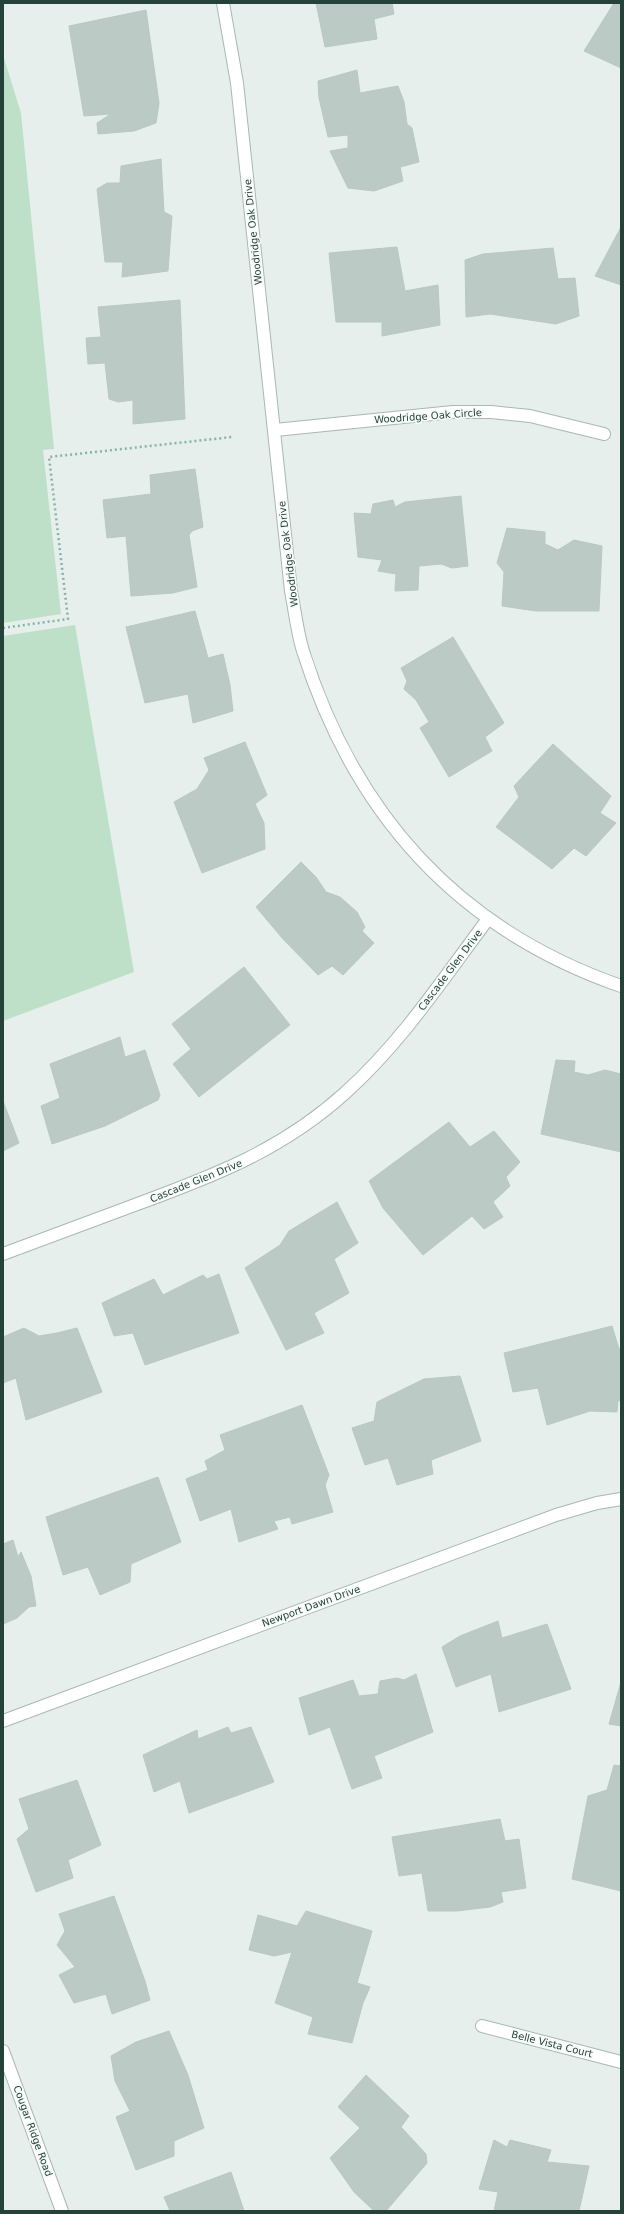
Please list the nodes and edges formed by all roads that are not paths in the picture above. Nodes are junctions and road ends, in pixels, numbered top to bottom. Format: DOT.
graph roads {
  1 [pos="224,3"];
  2 [pos="275,430"];
  3 [pos="604,434"];
  4 [pos="488,919"];
  5 [pos="621,986"];
  6 [pos="3,1254"];
  7 [pos="621,1499"];
  8 [pos="3,1721"];
  9 [pos="482,2026"];
  10 [pos="3,2051"];
  11 [pos="621,2062"];
  12 [pos="62,2211"];
  1 -- 2 [label="street, Woodridge Oak Drive"];
  2 -- 3 [label="street, Woodridge Oak Circle"];
  2 -- 4 [label="street, Woodridge Oak Drive"];
  4 -- 5 [label="street, Woodridge Oak Drive"];
  4 -- 6 [label="street, Cascade Glen Drive"];
  7 -- 8 [label="street, Newport Dawn Drive"];
  9 -- 11 [label="street, Belle Vista Court"];
  10 -- 12 [label="street, Cougar Ridge Road"];
}
